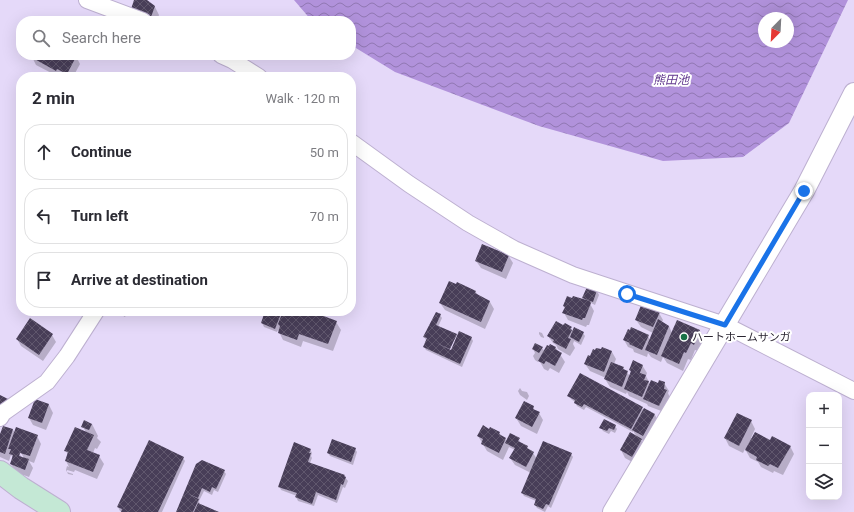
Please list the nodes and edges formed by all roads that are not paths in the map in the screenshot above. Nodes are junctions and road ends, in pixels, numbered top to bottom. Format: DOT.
graph roads {
  1 [pos="87,0"];
  2 [pos="129,16"];
  3 [pos="232,60"];
  4 [pos="251,72"];
  5 [pos="854,94"];
  6 [pos="356,146"];
  7 [pos="93,316"];
  8 [pos="725,325"];
  9 [pos="854,391"];
  10 [pos="0,418"];
  11 [pos="0,472"];
  12 [pos="46,508"];
  13 [pos="613,512"];
  1 -- 2 [label="street"];
  3 -- 4 [label="street"];
  5 -- 8 [label="street"];
  6 -- 8 [label="street"];
  7 -- 10 [label="street"];
  8 -- 9 [label="street"];
  8 -- 13 [label="street"];
  11 -- 12 [label="main road"];
}
